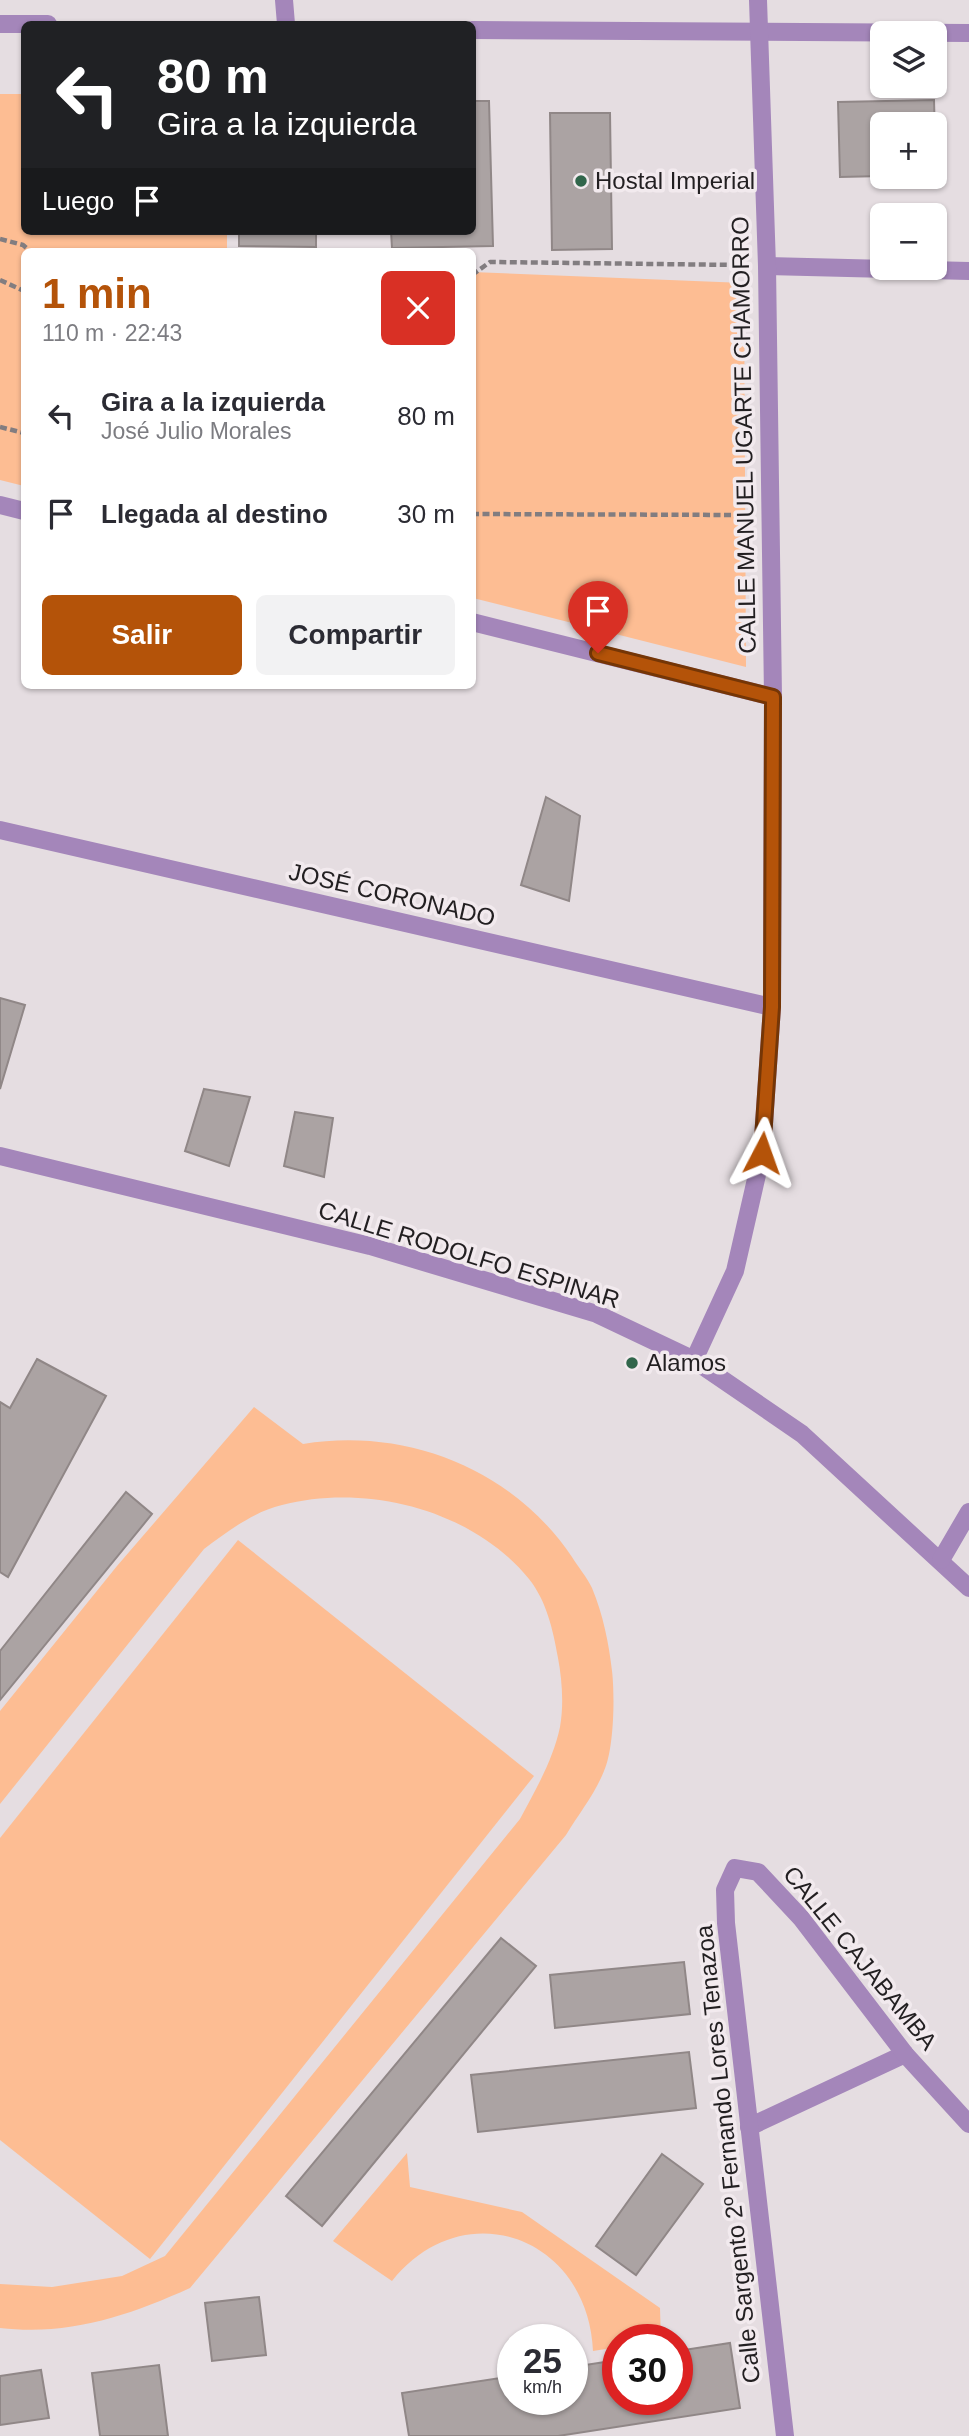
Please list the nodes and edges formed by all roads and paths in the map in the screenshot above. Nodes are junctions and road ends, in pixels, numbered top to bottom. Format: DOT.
graph roads {
  1 [pos="284,0"];
  2 [pos="758,0"];
  3 [pos="286,21"];
  4 [pos="0,24"];
  5 [pos="21,24"];
  6 [pos="476,30"];
  7 [pos="759,33"];
  8 [pos="969,33"];
  9 [pos="0,239"];
  10 [pos="26,248"];
  11 [pos="767,265"];
  12 [pos="969,271"];
  13 [pos="476,272"];
  14 [pos="0,279"];
  15 [pos="21,290"];
  16 [pos="0,427"];
  17 [pos="21,432"];
  18 [pos="0,505"];
  19 [pos="21,510"];
  20 [pos="476,514"];
  21 [pos="770,515"];
  22 [pos="476,623"];
  23 [pos="773,697"];
  24 [pos="0,830"];
  25 [pos="772,1007"];
  26 [pos="0,1156"];
  27 [pos="694,1360"];
  28 [pos="969,1513"];
  29 [pos="940,1560"];
  30 [pos="969,1588"];
  31 [pos="735,1868"];
  32 [pos="905,2054"];
  33 [pos="969,2124"];
  34 [pos="749,2127"];
  35 [pos="785,2436"];
  1 -- 3 [label="street"];
  2 -- 7 [label="street, CALLE MANUEL UGARTE CHAMORRO"];
  4 -- 5 [label="street"];
  6 -- 7 [label="street"];
  7 -- 8 [label="street"];
  7 -- 11 [label="street, CALLE MANUEL UGARTE CHAMORRO"];
  9 -- 10 [label="path"];
  11 -- 12 [label="street"];
  11 -- 13 [label="path"];
  11 -- 21 [label="street, CALLE MANUEL UGARTE CHAMORRO"];
  14 -- 15 [label="path"];
  16 -- 17 [label="path"];
  18 -- 19 [label="street"];
  20 -- 21 [label="path"];
  21 -- 23 [label="street, CALLE MANUEL UGARTE CHAMORRO"];
  22 -- 23 [label="street"];
  23 -- 25 [label="street, CALLE MANUEL UGARTE CHAMORRO"];
  24 -- 25 [label="street, JOSÉ CORONADO"];
  25 -- 27 [label="street, CALLE MANUEL UGARTE CHAMORRO"];
  26 -- 27 [label="street, CALLE RODOLFO ESPINAR"];
  27 -- 29 [label="street, CALLE RODOLFO ESPINAR"];
  28 -- 29 [label="street"];
  29 -- 30 [label="street, CALLE RODOLFO ESPINAR"];
  31 -- 32 [label="street, CALLE CAJABAMBA"];
  31 -- 34 [label="street, Calle Sargento 2º Fernando Lores Tenazoa"];
  32 -- 33 [label="street, CALLE CAJABAMBA"];
  32 -- 34 [label="street"];
  34 -- 35 [label="street, Calle Sargento 2º Fernando Lores Tenazoa"];
}
